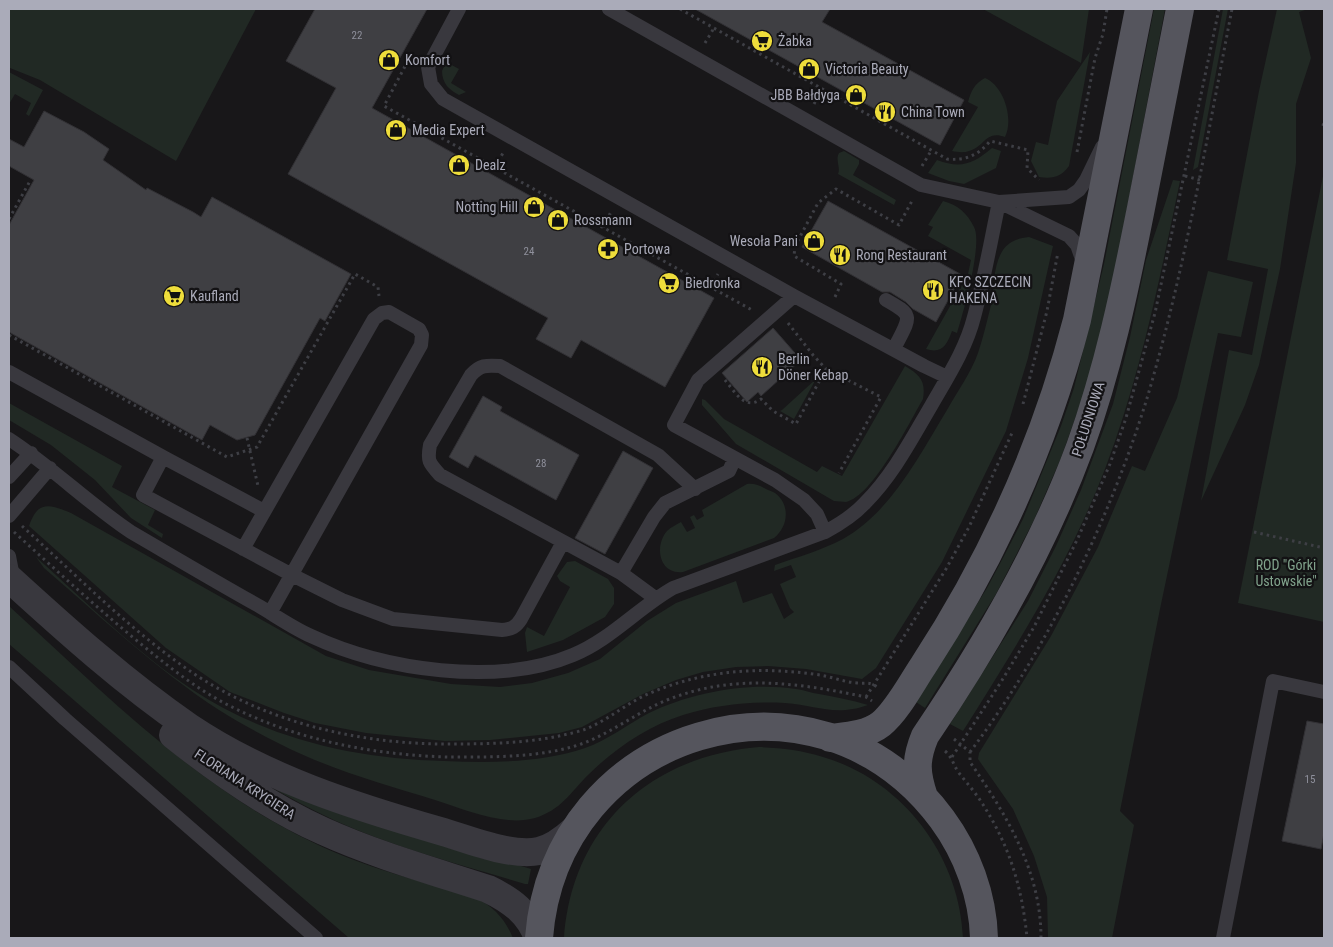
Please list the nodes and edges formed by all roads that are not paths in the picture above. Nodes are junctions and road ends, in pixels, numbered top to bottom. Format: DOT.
graph roads {
  1 [pos="459,9"];
  2 [pos="609,9"];
  3 [pos="1139,9"];
  4 [pos="1180,9"];
  5 [pos="1118,116"];
  6 [pos="999,202"];
  7 [pos="1084,287"];
  8 [pos="794,296"];
  9 [pos="886,300"];
  10 [pos="897,343"];
  11 [pos="9,372"];
  12 [pos="948,377"];
  13 [pos="9,439"];
  14 [pos="31,453"];
  15 [pos="163,457"];
  16 [pos="735,458"];
  17 [pos="50,468"];
  18 [pos="9,477"];
  19 [pos="694,489"];
  20 [pos="264,511"];
  21 [pos="9,519"];
  22 [pos="825,532"];
  23 [pos="563,542"];
  24 [pos="243,549"];
  25 [pos="9,556"];
  26 [pos="621,574"];
  27 [pos="292,575"];
  28 [pos="11,580"];
  29 [pos="655,598"];
  30 [pos="270,612"];
  31 [pos="9,666"];
  32 [pos="1324,692"];
  33 [pos="830,738"];
  34 [pos="924,797"];
  35 [pos="574,830"];
  36 [pos="310,937"];
  37 [pos="539,938"];
  38 [pos="984,938"];
  39 [pos="1223,938"];
  1 -- 8 [label="lane"];
  2 -- 6 [label="lane"];
  3 -- 5 [label="main road"];
  4 -- 34 [label="main road, POŁUDNIOWA"];
  5 -- 6 [label="lane"];
  5 -- 7 [label="main road"];
  6 -- 7 [label="lane"];
  6 -- 12 [label="lane"];
  7 -- 33 [label="main road"];
  8 -- 12 [label="lane"];
  8 -- 16 [label="lane"];
  9 -- 10 [label="lane"];
  11 -- 15 [label="lane"];
  12 -- 22 [label="lane"];
  13 -- 14 [label="lane"];
  14 -- 17 [label="lane"];
  14 -- 18 [label="lane"];
  15 -- 20 [label="lane"];
  15 -- 24 [label="lane"];
  16 -- 19 [label="lane"];
  16 -- 22 [label="lane"];
  17 -- 21 [label="lane"];
  17 -- 30 [label="lane"];
  19 -- 23 [label="lane"];
  19 -- 26 [label="lane"];
  20 -- 24 [label="lane"];
  20 -- 27 [label="lane"];
  22 -- 29 [label="lane"];
  23 -- 26 [label="lane"];
  23 -- 27 [label="lane"];
  24 -- 27 [label="lane"];
  25 -- 28 [label="lane"];
  26 -- 29 [label="lane"];
  27 -- 30 [label="lane"];
  28 -- 35 [label="street, FLORIANA KRYGIERA"];
  28 -- 37 [label="street, FLORIANA KRYGIERA"];
  29 -- 30 [label="lane"];
  31 -- 36 [label="lane"];
  32 -- 39 [label="lane"];
  33 -- 34 [label="main road"];
  33 -- 35 [label="main road"];
  34 -- 38 [label="main road"];
  35 -- 37 [label="main road"];
}
